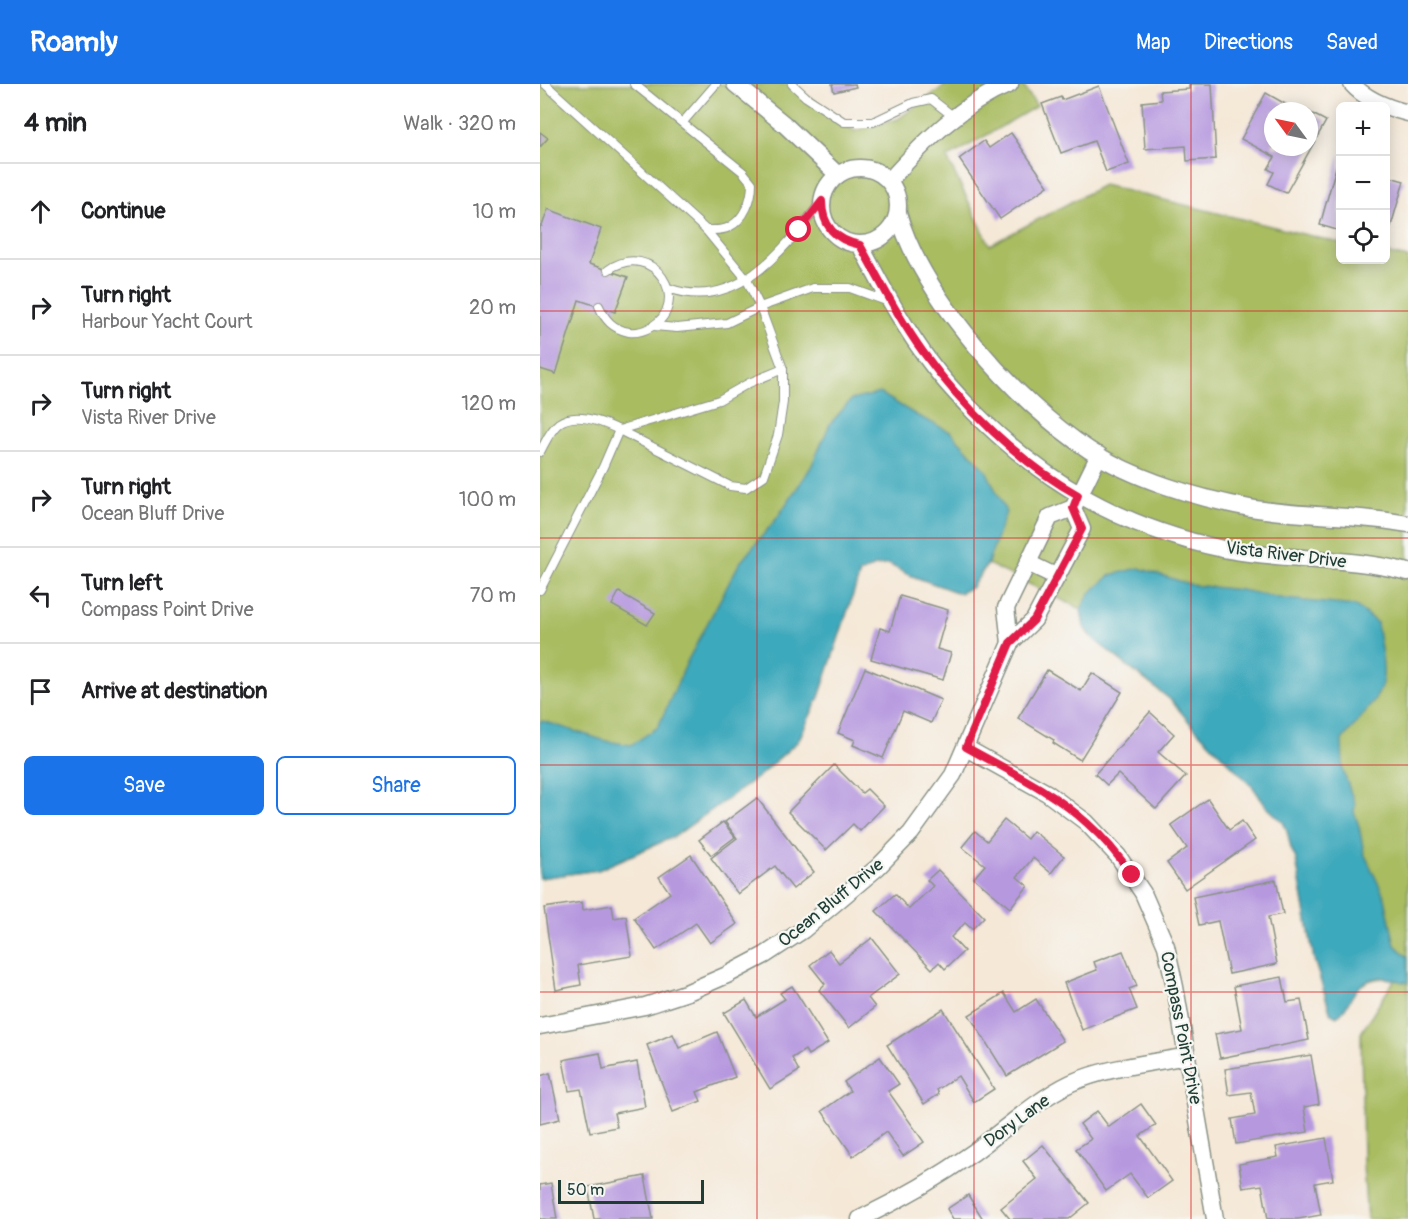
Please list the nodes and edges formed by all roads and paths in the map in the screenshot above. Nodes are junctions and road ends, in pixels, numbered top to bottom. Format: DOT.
graph roads {
  1 [pos="545,84"];
  2 [pos="634,84"];
  3 [pos="716,84"];
  4 [pos="735,84"];
  5 [pos="792,84"];
  6 [pos="1010,84"];
  7 [pos="1352,84"];
  8 [pos="1408,113"];
  9 [pos="954,117"];
  10 [pos="683,122"];
  11 [pos="838,174"];
  12 [pos="889,181"];
  13 [pos="822,201"];
  14 [pos="898,213"];
  15 [pos="706,230"];
  16 [pos="860,245"];
  17 [pos="608,270"];
  18 [pos="747,280"];
  19 [pos="668,288"];
  20 [pos="891,302"];
  21 [pos="599,306"];
  22 [pos="760,307"];
  23 [pos="654,326"];
  24 [pos="783,369"];
  25 [pos="619,430"];
  26 [pos="540,452"];
  27 [pos="1099,455"];
  28 [pos="1075,501"];
  29 [pos="1408,524"];
  30 [pos="1028,563"];
  31 [pos="1408,572"];
  32 [pos="1057,577"];
  33 [pos="540,591"];
  34 [pos="1010,643"];
  35 [pos="966,747"];
  36 [pos="540,1026"];
  37 [pos="1187,1056"];
  38 [pos="860,1219"];
  39 [pos="1215,1219"];
  1 -- 15 [label="lane"];
  2 -- 10 [label="lane"];
  3 -- 10 [label="lane"];
  4 -- 11 [label="street"];
  5 -- 9 [label="lane"];
  6 -- 9 [label="street"];
  7 -- 8 [label="street"];
  9 -- 12 [label="street"];
  10 -- 15 [label="lane"];
  11 -- 12 [label="street"];
  11 -- 13 [label="street"];
  12 -- 14 [label="street"];
  13 -- 16 [label="street"];
  13 -- 18 [label="lane"];
  14 -- 16 [label="street"];
  14 -- 27 [label="street"];
  15 -- 18 [label="lane"];
  16 -- 20 [label="street, Vista River Drive"];
  17 -- 19 [label="lane"];
  18 -- 19 [label="lane"];
  18 -- 22 [label="lane"];
  19 -- 23 [label="lane"];
  20 -- 22 [label="lane"];
  20 -- 28 [label="street, Vista River Drive"];
  21 -- 23 [label="lane"];
  22 -- 23 [label="lane"];
  22 -- 24 [label="lane"];
  24 -- 25 [label="lane"];
  24 -- 25 [label="lane"];
  25 -- 26 [label="lane"];
  25 -- 33 [label="lane"];
  27 -- 28 [label="street"];
  27 -- 29 [label="street"];
  28 -- 30 [label="street, Ocean Bluff Drive"];
  28 -- 31 [label="street, Vista River Drive"];
  28 -- 32 [label="street, Ocean Bluff Drive"];
  30 -- 32 [label="street"];
  30 -- 34 [label="street, Ocean Bluff Drive"];
  32 -- 34 [label="street, Ocean Bluff Drive"];
  34 -- 35 [label="street, Ocean Bluff Drive"];
  35 -- 36 [label="street, Ocean Bluff Drive"];
  35 -- 37 [label="street, Compass Point Drive"];
  37 -- 38 [label="street, Dory Lane"];
  37 -- 39 [label="street, Compass Point Drive"];
}
